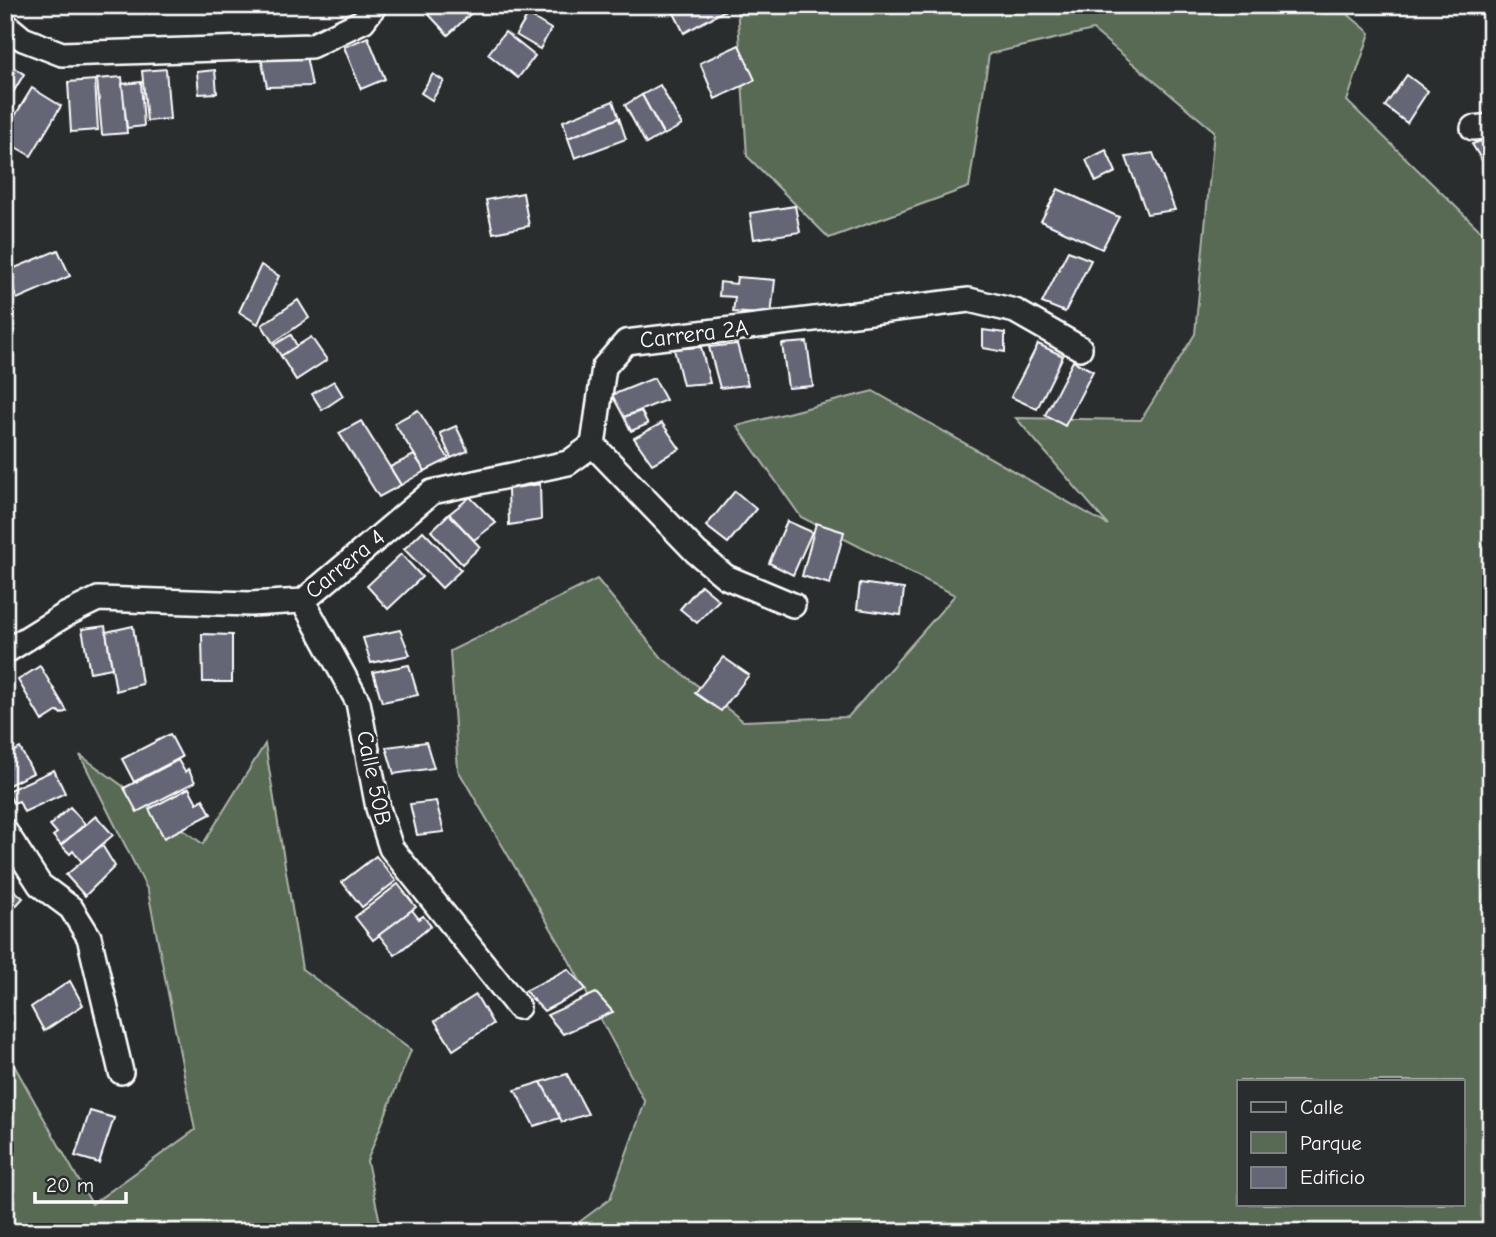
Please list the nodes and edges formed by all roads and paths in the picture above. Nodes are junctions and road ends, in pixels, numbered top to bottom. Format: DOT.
graph roads {
  1 [pos="375,5"];
  2 [pos="5,24"];
  3 [pos="1080,348"];
  4 [pos="593,445"];
  5 [pos="303,601"];
  6 [pos="793,605"];
  7 [pos="5,652"];
  8 [pos="5,831"];
  9 [pos="519,1007"];
  10 [pos="121,1072"];
  1 -- 2 [label="street"];
  3 -- 4 [label="street, Carrera 2A"];
  4 -- 5 [label="street, Carrera 4"];
  4 -- 6 [label="street"];
  5 -- 7 [label="street, Carrera 4"];
  5 -- 9 [label="street, Calle 50B"];
  8 -- 10 [label="street"];
}
